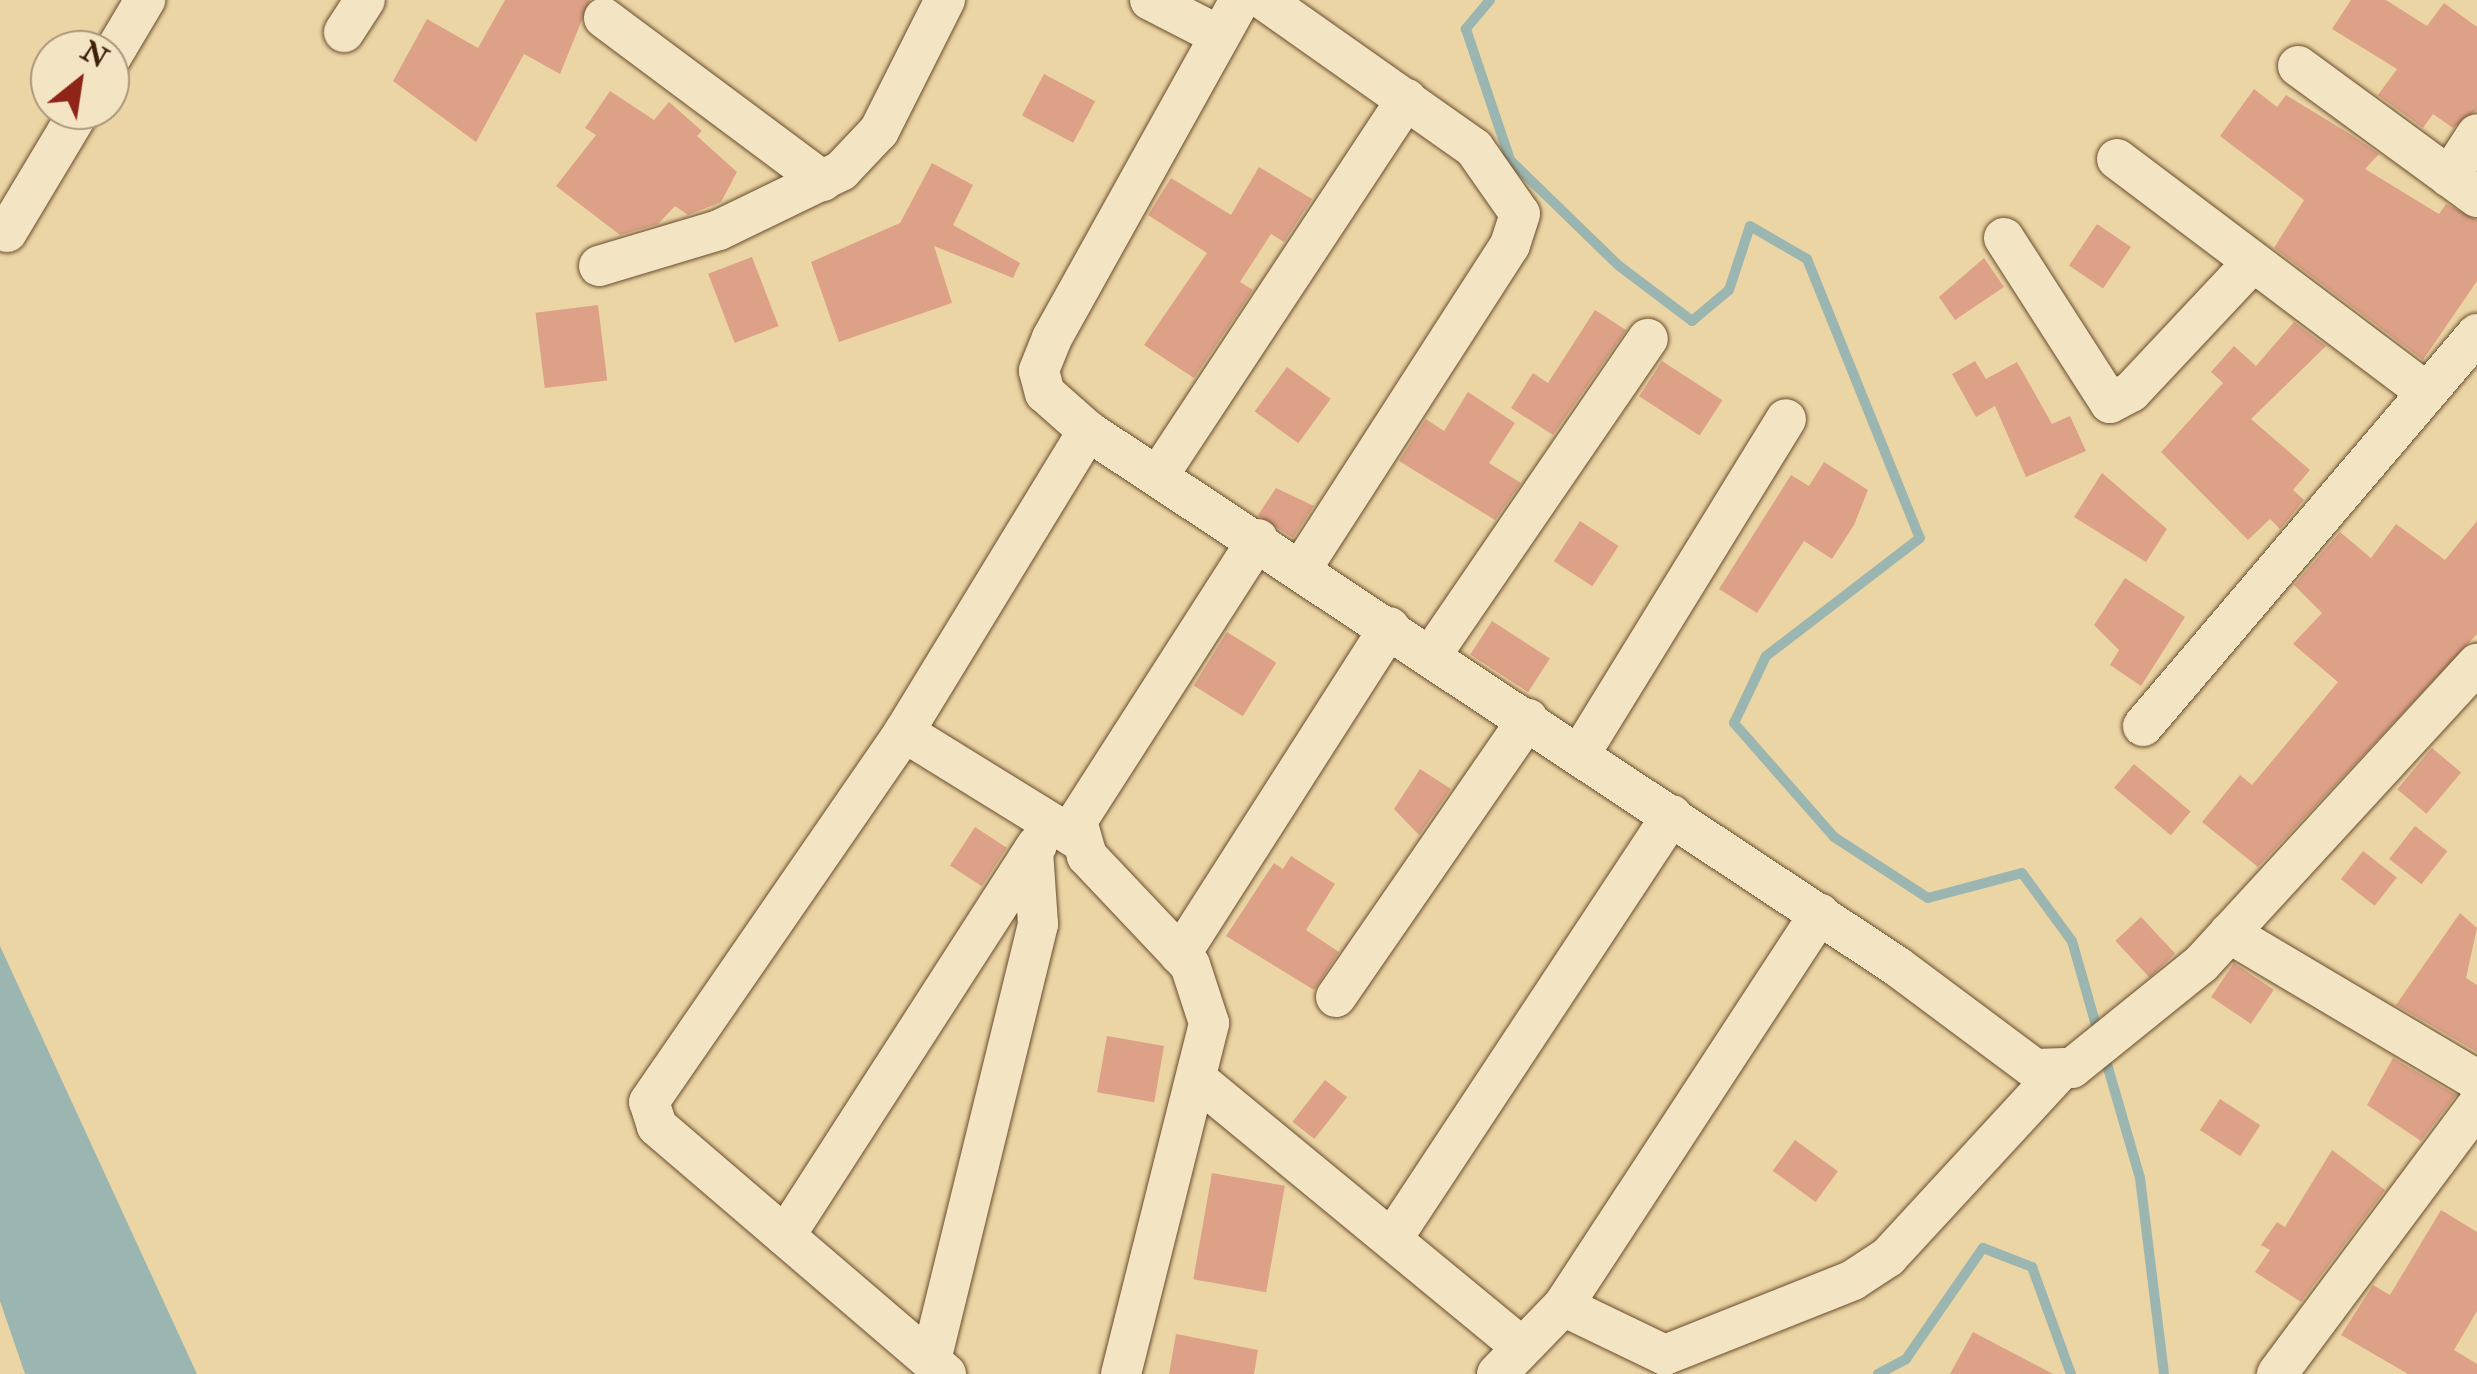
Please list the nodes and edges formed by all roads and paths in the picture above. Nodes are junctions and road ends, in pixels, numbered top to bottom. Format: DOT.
graph roads {
  1 [pos="146,0"];
  2 [pos="945,0"];
  3 [pos="1150,0"];
  4 [pos="1240,0"];
  5 [pos="1264,0"];
  6 [pos="604,18"];
  7 [pos="128,30"];
  8 [pos="1218,35"];
  9 [pos="2298,66"];
  10 [pos="1407,99"];
  11 [pos="68,130"];
  12 [pos="2477,134"];
  13 [pos="2117,159"];
  14 [pos="823,181"];
  15 [pos="2463,187"];
  16 [pos="7,232"];
  17 [pos="2004,238"];
  18 [pos="2254,262"];
  19 [pos="599,266"];
  20 [pos="2477,334"];
  21 [pos="1648,339"];
  22 [pos="2427,393"];
  23 [pos="1786,419"];
  24 [pos="1088,431"];
  25 [pos="1160,473"];
  26 [pos="1258,538"];
  27 [pos="1302,568"];
  28 [pos="1390,627"];
  29 [pos="1432,654"];
  30 [pos="2477,664"];
  31 [pos="1528,719"];
  32 [pos="2143,726"];
  33 [pos="904,732"];
  34 [pos="1580,754"];
  35 [pos="1672,816"];
  36 [pos="1054,838"];
  37 [pos="1820,914"];
  38 [pos="2229,933"];
  39 [pos="1180,954"];
  40 [pos="1336,997"];
  41 [pos="2065,1070"];
  42 [pos="2477,1080"];
  43 [pos="1199,1081"];
  44 [pos="2477,1106"];
  45 [pos="784,1236"];
  46 [pos="1392,1239"];
  47 [pos="1563,1306"];
  48 [pos="1509,1360"];
  49 [pos="938,1367"];
  50 [pos="1121,1374"];
  51 [pos="2277,1374"];
  1 -- 7 [label="street"];
  2 -- 14 [label="street"];
  3 -- 8 [label="street"];
  4 -- 8 [label="street"];
  5 -- 10 [label="street"];
  6 -- 14 [label="street"];
  8 -- 24 [label="street"];
  9 -- 15 [label="street"];
  10 -- 25 [label="street"];
  10 -- 27 [label="street"];
  11 -- 16 [label="street"];
  12 -- 15 [label="street"];
  13 -- 18 [label="street"];
  14 -- 19 [label="street"];
  17 -- 18 [label="street"];
  18 -- 22 [label="street"];
  20 -- 22 [label="street"];
  21 -- 29 [label="street"];
  22 -- 32 [label="street"];
  23 -- 34 [label="street"];
  24 -- 25 [label="street"];
  24 -- 33 [label="street"];
  25 -- 26 [label="street"];
  26 -- 27 [label="street"];
  26 -- 36 [label="street"];
  27 -- 28 [label="street"];
  28 -- 29 [label="street"];
  28 -- 39 [label="street"];
  29 -- 31 [label="street"];
  30 -- 38 [label="street"];
  31 -- 34 [label="street"];
  31 -- 40 [label="street"];
  33 -- 36 [label="street"];
  33 -- 45 [label="street"];
  34 -- 35 [label="street"];
  35 -- 37 [label="street"];
  35 -- 46 [label="street"];
  36 -- 39 [label="street"];
  36 -- 45 [label="street"];
  36 -- 49 [label="street"];
  37 -- 41 [label="street"];
  37 -- 47 [label="street"];
  38 -- 41 [label="street"];
  38 -- 42 [label="street"];
  39 -- 43 [label="street"];
  41 -- 47 [label="street"];
  43 -- 46 [label="street"];
  43 -- 50 [label="street"];
  44 -- 51 [label="street"];
  45 -- 49 [label="street"];
  46 -- 48 [label="street"];
  47 -- 48 [label="street"];
}
